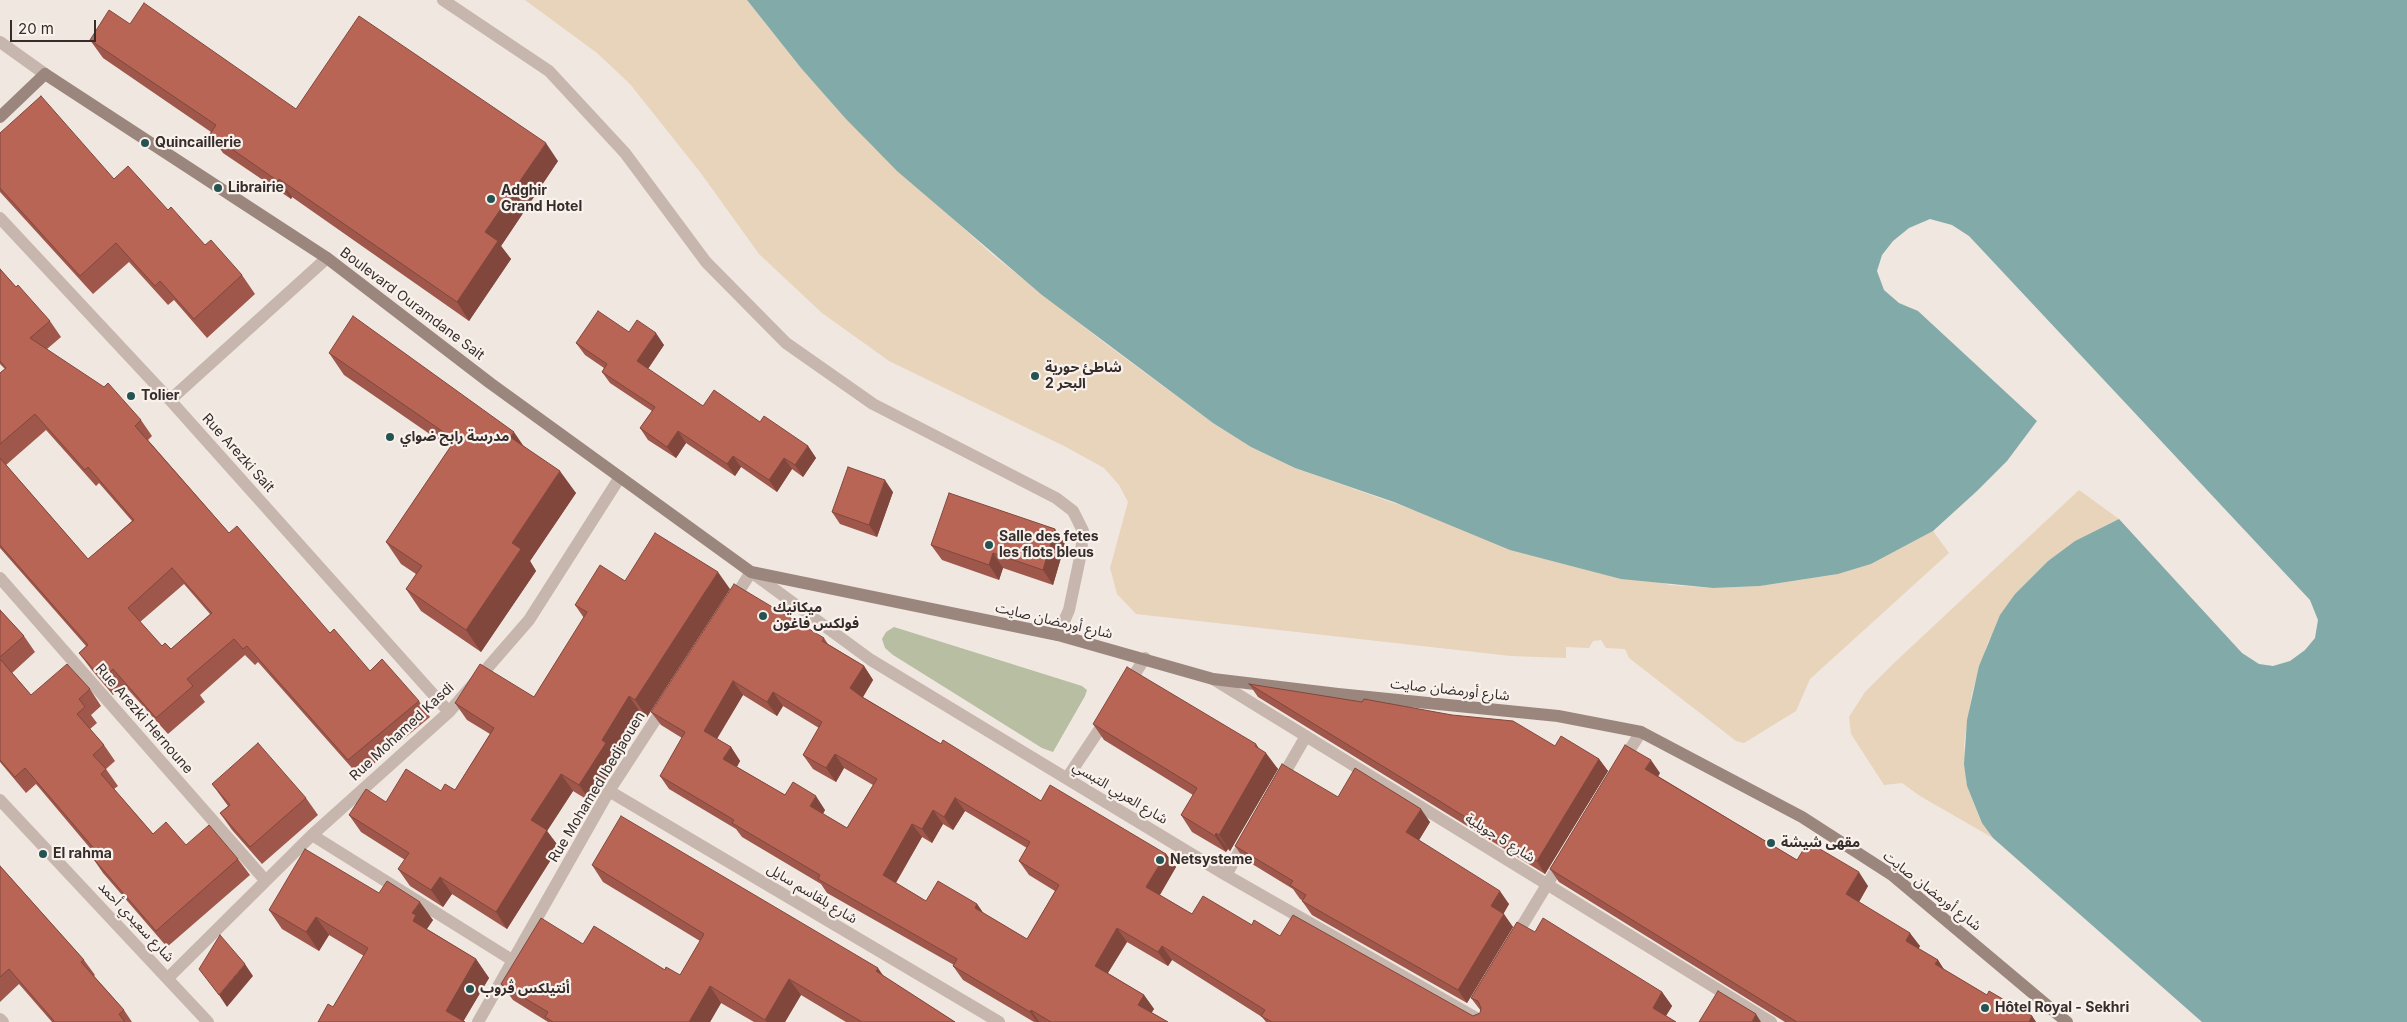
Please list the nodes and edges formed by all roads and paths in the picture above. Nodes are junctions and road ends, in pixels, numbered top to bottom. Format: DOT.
graph roads {
  1 [pos="443,0"];
  2 [pos="0,42"];
  3 [pos="45,74"];
  4 [pos="0,117"];
  5 [pos="0,218"];
  6 [pos="327,258"];
  7 [pos="170,400"];
  8 [pos="620,477"];
  9 [pos="751,572"];
  10 [pos="0,578"];
  11 [pos="724,613"];
  12 [pos="1058,635"];
  13 [pos="1145,658"];
  14 [pos="1213,679"];
  15 [pos="672,694"];
  16 [pos="449,712"];
  17 [pos="1641,732"];
  18 [pos="1306,736"];
  19 [pos="1615,775"];
  20 [pos="1067,778"];
  21 [pos="1276,788"];
  22 [pos="609,791"];
  23 [pos="0,800"];
  24 [pos="1256,823"];
  25 [pos="312,835"];
  26 [pos="1568,851"];
  27 [pos="1226,874"];
  28 [pos="265,880"];
  29 [pos="1547,885"];
  30 [pos="1508,949"];
  31 [pos="512,960"];
  32 [pos="168,978"];
  33 [pos="0,1019"];
  34 [pos="484,1020"];
  35 [pos="3,1022"];
  36 [pos="208,1022"];
  37 [pos="999,1022"];
  38 [pos="1483,1022"];
  39 [pos="1771,1022"];
  40 [pos="2067,1022"];
  1 -- 12 [label="street"];
  2 -- 3 [label="street"];
  3 -- 4 [label="main road"];
  3 -- 6 [label="main road, Boulevard Ouramdane Sait"];
  5 -- 7 [label="street, Rue Arezki Sait"];
  6 -- 7 [label="street"];
  6 -- 8 [label="main road, Boulevard Ouramdane Sait"];
  7 -- 16 [label="street, Rue Arezki Sait"];
  8 -- 9 [label="main road, Boulevard Ouramdane Sait"];
  8 -- 16 [label="street, Rue Mohamed Kasdi"];
  9 -- 11 [label="street"];
  9 -- 12 [label="main road, شارع أورمضان صايت"];
  9 -- 20 [label="street, شارع العربي التبسي"];
  10 -- 28 [label="street, Rue Arezki Hernoune"];
  12 -- 13 [label="main road, شارع أورمضان صايت"];
  13 -- 14 [label="main road, شارع أورمضان صايت"];
  13 -- 20 [label="street"];
  14 -- 17 [label="main road, شارع أورمضان صايت"];
  14 -- 18 [label="street, شارع 5 جويلية"];
  15 -- 22 [label="street, Rue Mohamed Ibedjaouen"];
  16 -- 25 [label="street, Rue Mohamed Kasdi"];
  17 -- 19 [label="street"];
  17 -- 40 [label="main road, شارع أورمضان صايت"];
  18 -- 21 [label="street"];
  18 -- 29 [label="street, شارع 5 جويلية"];
  20 -- 27 [label="street, شارع العربي التبسي"];
  22 -- 31 [label="street, Rue Mohamed Ibedjaouen"];
  22 -- 37 [label="street, شارع بلقاسم سايل"];
  23 -- 32 [label="street, شارع سعيدي أحمد"];
  24 -- 27 [label="street"];
  25 -- 28 [label="street, Rue Mohamed Kasdi"];
  25 -- 31 [label="street"];
  26 -- 29 [label="street"];
  27 -- 38 [label="street, شارع العربي التبسي"];
  28 -- 32 [label="street, Rue Mohamed Kasdi"];
  29 -- 30 [label="street"];
  29 -- 39 [label="street, شارع 5 جويلية"];
  31 -- 34 [label="street, Rue Mohamed Ibedjaouen"];
  32 -- 36 [label="street, شارع سعيدي أحمد"];
  33 -- 35 [label="street"];
}
